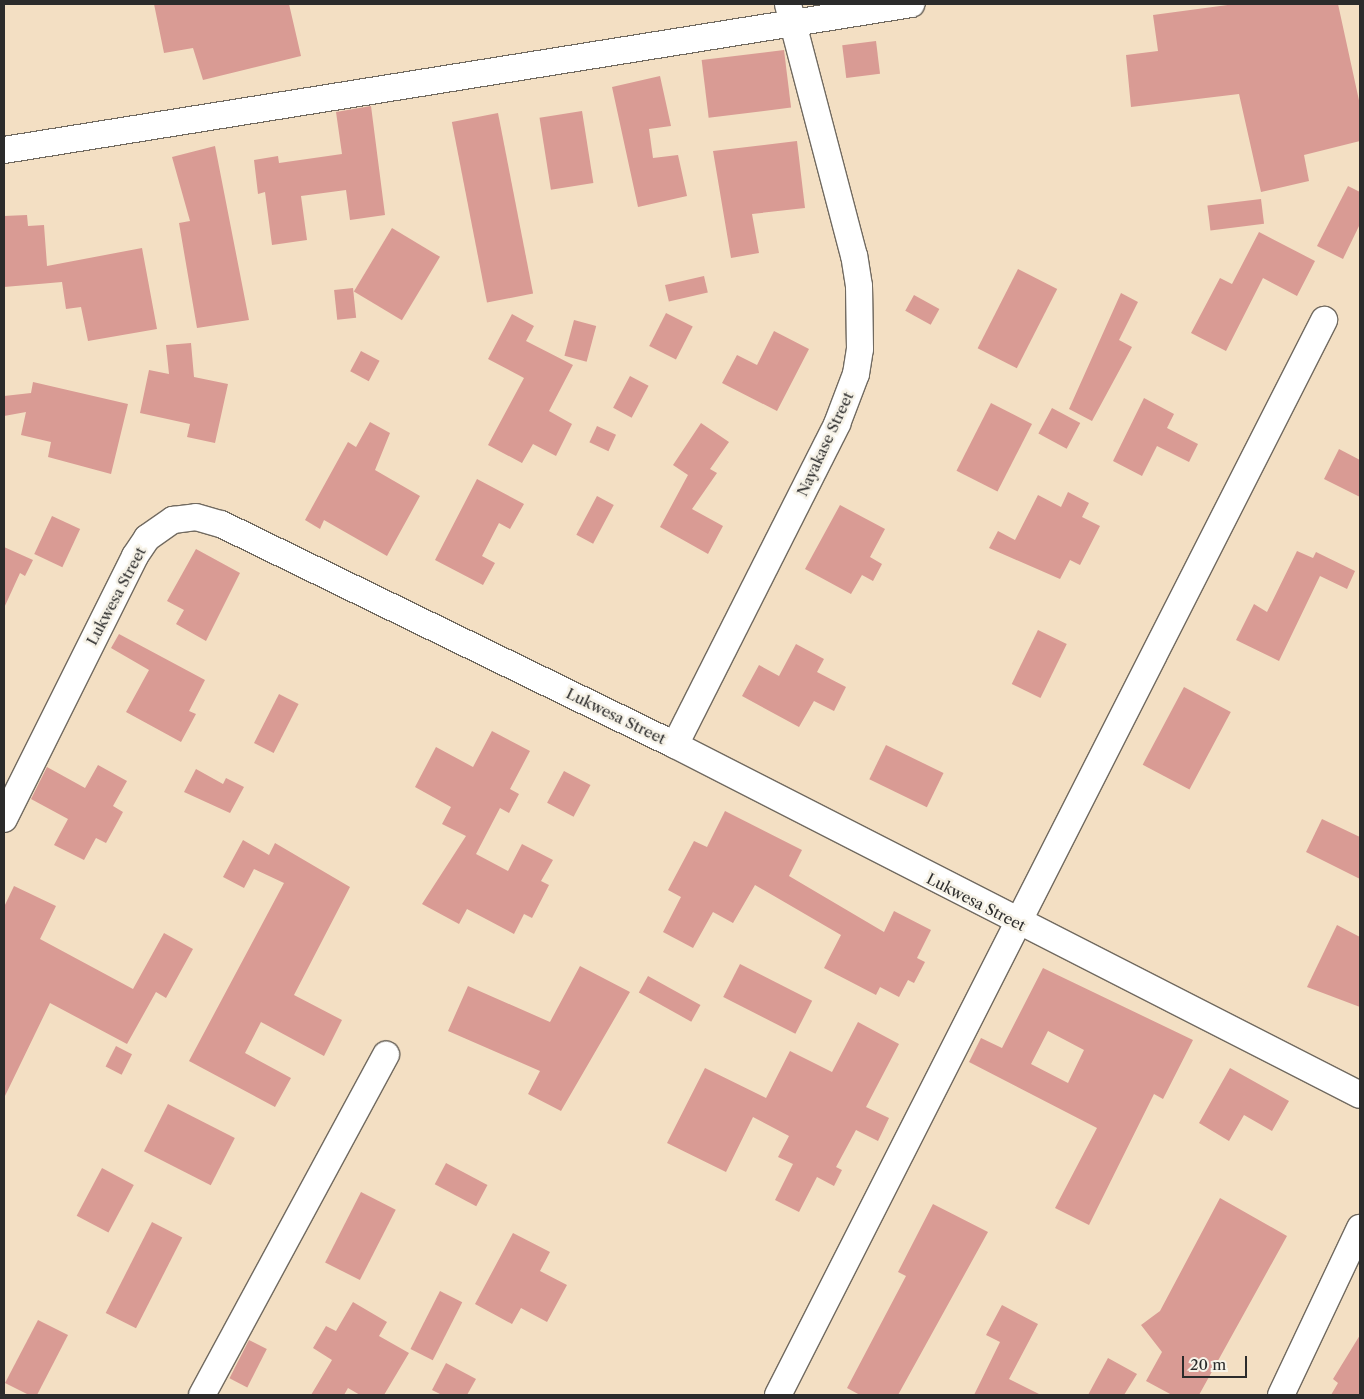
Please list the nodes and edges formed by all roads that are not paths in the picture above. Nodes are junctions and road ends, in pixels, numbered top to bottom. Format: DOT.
graph roads {
  1 [pos="911,4"];
  2 [pos="791,13"];
  3 [pos="4,150"];
  4 [pos="1324,320"];
  5 [pos="675,745"];
  6 [pos="4,819"];
  7 [pos="1018,924"];
  8 [pos="386,1054"];
  9 [pos="1360,1095"];
  10 [pos="1360,1228"];
  11 [pos="202,1395"];
  12 [pos="778,1395"];
  13 [pos="1281,1395"];
  1 -- 2 [label="street"];
  2 -- 3 [label="street"];
  2 -- 5 [label="street, Nayakase Street"];
  4 -- 7 [label="street"];
  5 -- 6 [label="street, Lukwesa Street"];
  5 -- 7 [label="street, Lukwesa Street"];
  7 -- 9 [label="street, Lukwesa Street"];
  7 -- 12 [label="street"];
  8 -- 11 [label="street"];
  10 -- 13 [label="street"];
}
